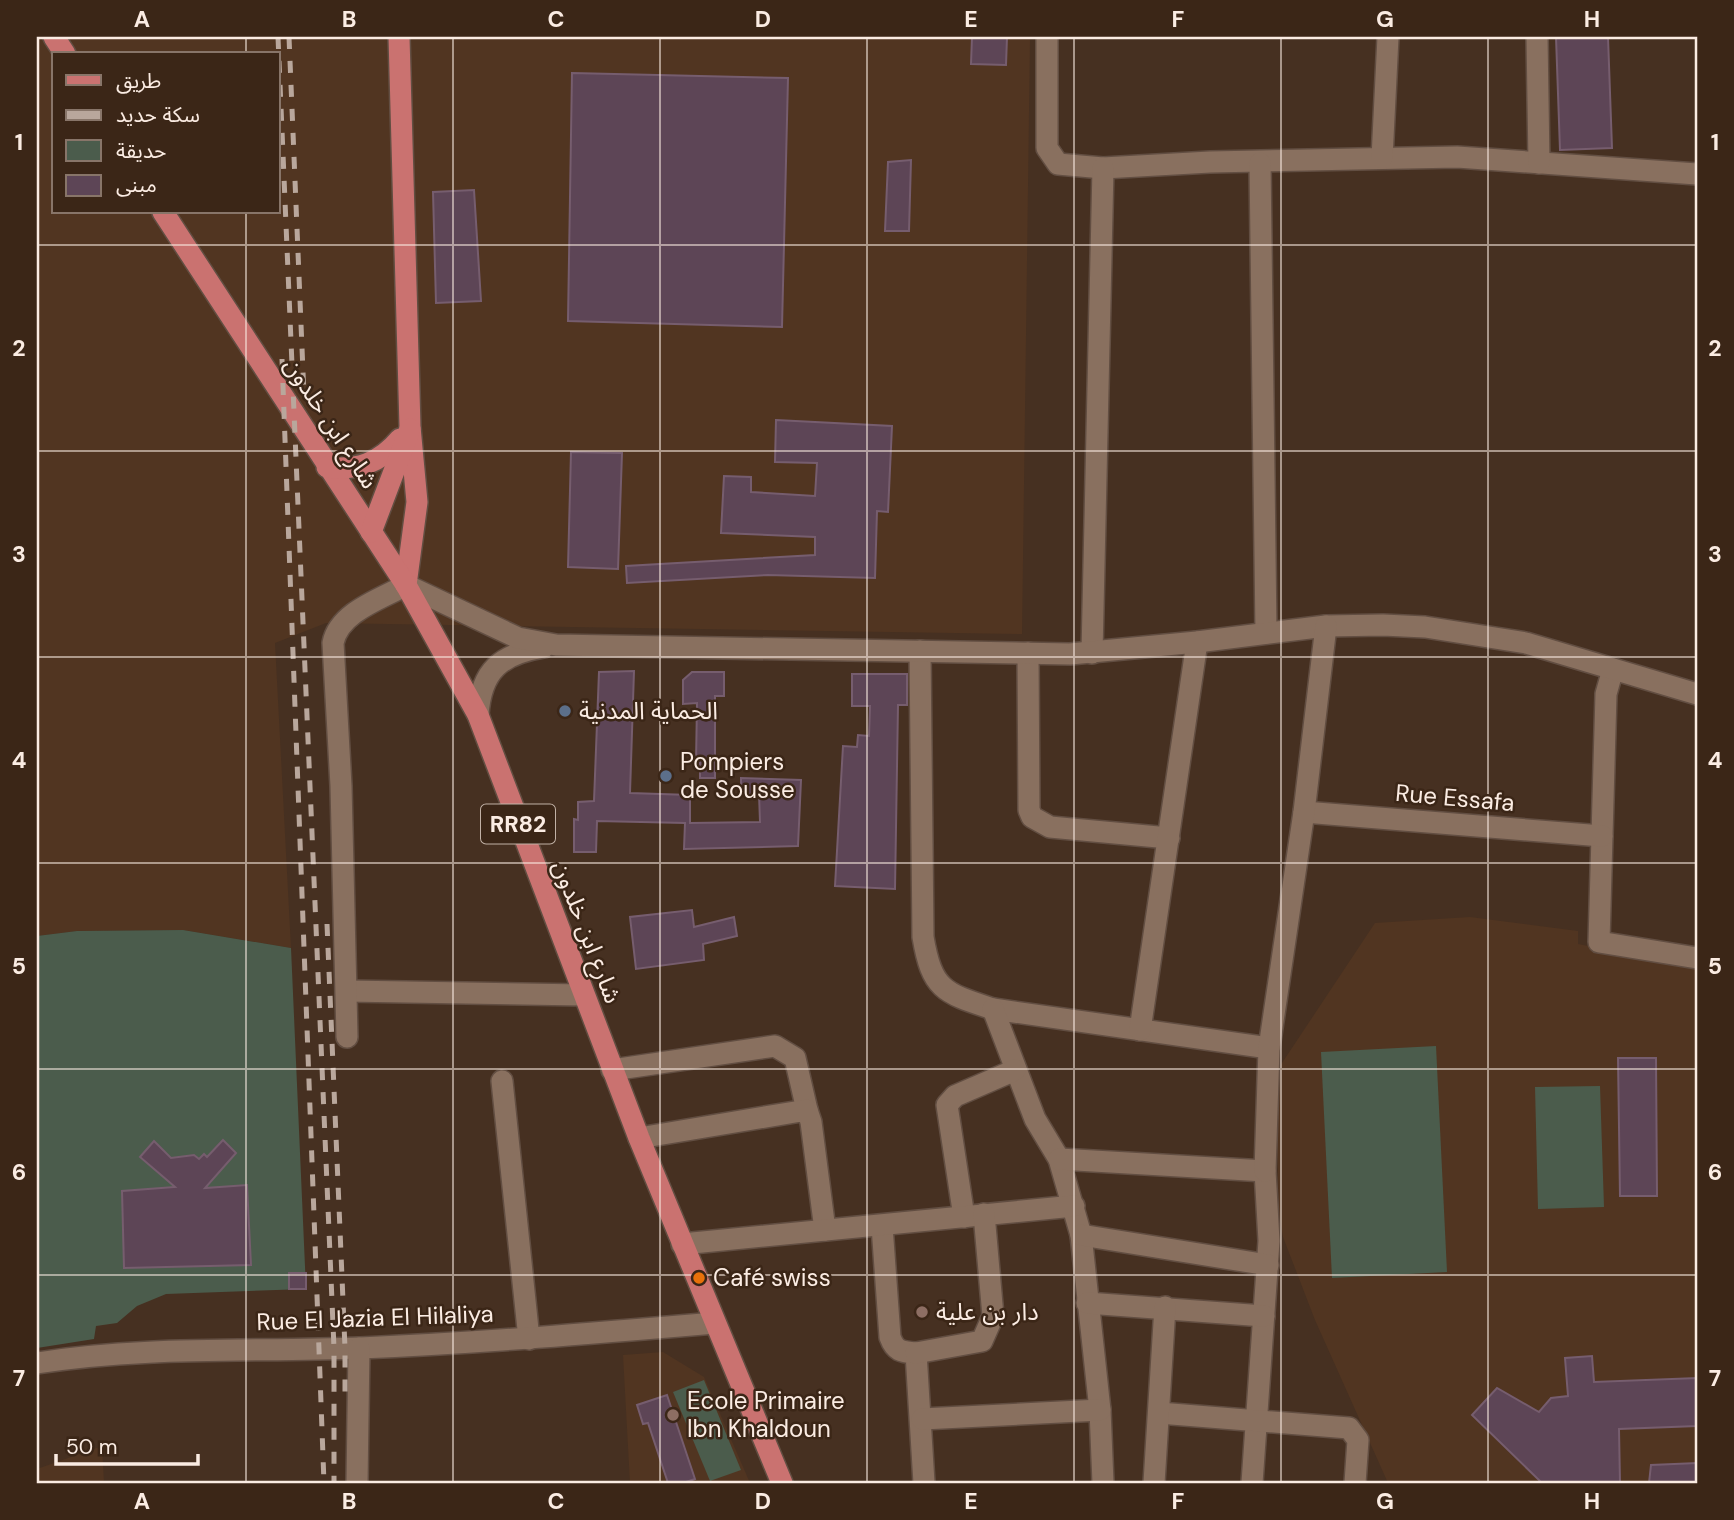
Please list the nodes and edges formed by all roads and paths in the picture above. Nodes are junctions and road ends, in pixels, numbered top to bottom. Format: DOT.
graph roads {
  1 [pos="54,37"];
  2 [pos="399,37"];
  3 [pos="1048,37"];
  4 [pos="1388,37"];
  5 [pos="1537,37"];
  6 [pos="64,52"];
  7 [pos="1382,158"];
  8 [pos="1259,163"];
  9 [pos="1539,163"];
  10 [pos="1102,169"];
  11 [pos="1697,174"];
  12 [pos="164,214"];
  13 [pos="410,427"];
  14 [pos="327,467"];
  15 [pos="371,532"];
  16 [pos="406,585"];
  17 [pos="1326,626"];
  18 [pos="1266,633"];
  19 [pos="1198,642"];
  20 [pos="556,645"];
  21 [pos="920,651"];
  22 [pos="1028,653"];
  23 [pos="1092,653"];
  24 [pos="1613,669"];
  25 [pos="1697,694"];
  26 [pos="478,715"];
  27 [pos="1304,812"];
  28 [pos="1602,836"];
  29 [pos="1169,838"];
  30 [pos="1697,958"];
  31 [pos="347,991"];
  32 [pos="583,995"];
  33 [pos="993,1009"];
  34 [pos="1140,1030"];
  35 [pos="347,1037"];
  36 [pos="1269,1048"];
  37 [pos="612,1070"];
  38 [pos="1016,1070"];
  39 [pos="502,1082"];
  40 [pos="807,1110"];
  41 [pos="639,1138"];
  42 [pos="1059,1158"];
  43 [pos="1265,1171"];
  44 [pos="1074,1206"];
  45 [pos="974,1215"];
  46 [pos="882,1226"];
  47 [pos="825,1230"];
  48 [pos="1082,1235"];
  49 [pos="682,1244"];
  50 [pos="1268,1265"];
  51 [pos="1087,1303"];
  52 [pos="1165,1307"];
  53 [pos="1264,1316"];
  54 [pos="715,1323"];
  55 [pos="528,1339"];
  56 [pos="359,1348"];
  57 [pos="916,1353"];
  58 [pos="37,1363"];
  59 [pos="1100,1410"];
  60 [pos="1159,1413"];
  61 [pos="922,1419"];
  62 [pos="1256,1419"];
  63 [pos="357,1483"];
  64 [pos="782,1483"];
  65 [pos="924,1483"];
  66 [pos="1103,1483"];
  67 [pos="1154,1483"];
  68 [pos="1252,1483"];
  69 [pos="1355,1483"];
  1 -- 6 [label="main road"];
  2 -- 13 [label="main road"];
  3 -- 10 [label="street"];
  4 -- 7 [label="street"];
  5 -- 9 [label="street"];
  7 -- 8 [label="street"];
  7 -- 9 [label="street"];
  8 -- 10 [label="street"];
  8 -- 18 [label="street"];
  9 -- 11 [label="street"];
  10 -- 23 [label="street"];
  12 -- 14 [label="main road, شارع ابن خلدون / RR82"];
  13 -- 14 [label="main road"];
  13 -- 15 [label="main road"];
  13 -- 16 [label="main road"];
  14 -- 15 [label="main road, شارع ابن خلدون / RR82"];
  15 -- 16 [label="main road, شارع ابن خلدون / RR82"];
  16 -- 20 [label="street"];
  16 -- 26 [label="main road, شارع ابن خلدون / RR82"];
  16 -- 31 [label="street"];
  17 -- 18 [label="street"];
  17 -- 24 [label="street"];
  17 -- 27 [label="street"];
  18 -- 19 [label="street"];
  19 -- 23 [label="street"];
  19 -- 29 [label="street"];
  20 -- 21 [label="street"];
  20 -- 26 [label="street"];
  21 -- 22 [label="street"];
  21 -- 33 [label="street"];
  22 -- 23 [label="street"];
  22 -- 29 [label="street"];
  24 -- 25 [label="street"];
  24 -- 28 [label="street"];
  26 -- 32 [label="main road, شارع ابن خلدون / RR82"];
  27 -- 28 [label="street, Rue Essafa"];
  27 -- 36 [label="street"];
  28 -- 30 [label="street"];
  29 -- 34 [label="street"];
  31 -- 32 [label="street"];
  31 -- 35 [label="street"];
  32 -- 37 [label="main road, شارع ابن خلدون / RR82"];
  33 -- 34 [label="street"];
  33 -- 38 [label="street"];
  34 -- 36 [label="street"];
  36 -- 43 [label="street"];
  37 -- 40 [label="street"];
  37 -- 41 [label="main road, شارع ابن خلدون / RR82"];
  38 -- 42 [label="street"];
  38 -- 45 [label="street"];
  39 -- 55 [label="street"];
  40 -- 41 [label="street"];
  40 -- 47 [label="street"];
  41 -- 49 [label="main road, شارع ابن خلدون / RR82"];
  42 -- 43 [label="street"];
  42 -- 44 [label="street"];
  43 -- 50 [label="street"];
  44 -- 45 [label="street"];
  44 -- 48 [label="street"];
  45 -- 46 [label="street"];
  45 -- 57 [label="street"];
  46 -- 47 [label="street"];
  46 -- 57 [label="street"];
  47 -- 49 [label="street"];
  48 -- 50 [label="street"];
  48 -- 51 [label="street"];
  49 -- 54 [label="main road, شارع ابن خلدون / RR82"];
  50 -- 53 [label="street"];
  51 -- 52 [label="street"];
  51 -- 59 [label="street"];
  52 -- 53 [label="street"];
  52 -- 60 [label="street"];
  53 -- 62 [label="street"];
  54 -- 55 [label="street, Rue El Jazia El Hilaliya"];
  54 -- 64 [label="main road, شارع ابن خلدون / RR82"];
  55 -- 56 [label="street, Rue El Jazia El Hilaliya"];
  56 -- 58 [label="street, Rue El Jazia El Hilaliya"];
  56 -- 63 [label="street"];
  57 -- 61 [label="street"];
  59 -- 61 [label="street"];
  59 -- 66 [label="street"];
  60 -- 62 [label="street"];
  60 -- 67 [label="street"];
  61 -- 65 [label="street"];
  62 -- 68 [label="street"];
  62 -- 69 [label="street"];
}
